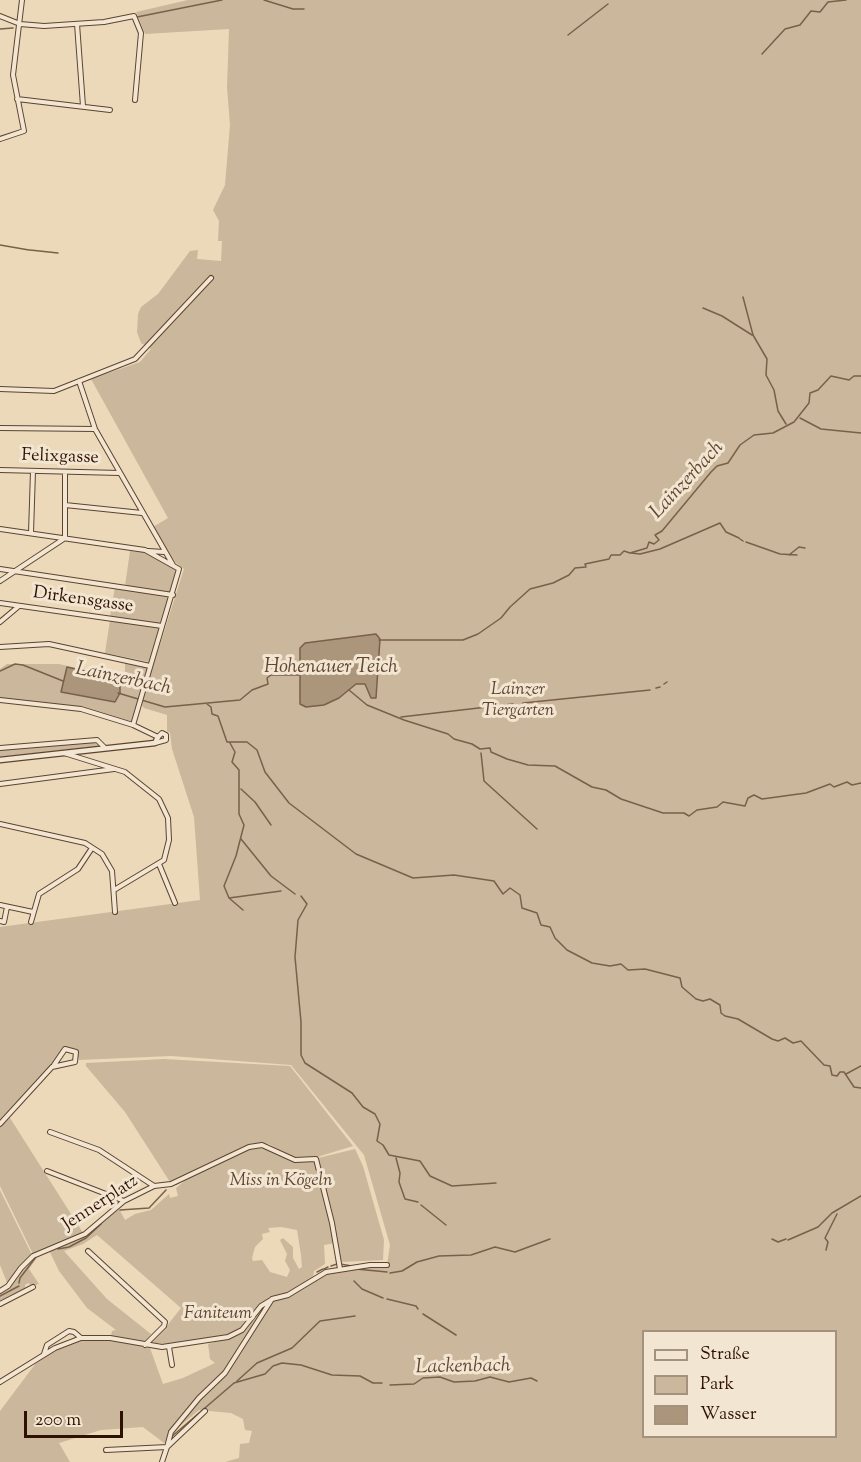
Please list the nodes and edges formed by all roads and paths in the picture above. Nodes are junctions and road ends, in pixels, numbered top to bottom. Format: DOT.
graph roads {
  1 [pos="22,0"];
  2 [pos="0,16"];
  3 [pos="20,24"];
  4 [pos="78,24"];
  5 [pos="17,99"];
  6 [pos="135,99"];
  7 [pos="83,106"];
  8 [pos="110,110"];
  9 [pos="0,139"];
  10 [pos="211,278"];
  11 [pos="79,381"];
  12 [pos="0,389"];
  13 [pos="0,428"];
  14 [pos="95,429"];
  15 [pos="0,470"];
  16 [pos="33,471"];
  17 [pos="65,472"];
  18 [pos="120,473"];
  19 [pos="65,505"];
  20 [pos="143,513"];
  21 [pos="0,529"];
  22 [pos="31,533"];
  23 [pos="65,538"];
  24 [pos="145,550"];
  25 [pos="165,552"];
  26 [pos="174,566"];
  27 [pos="0,569"];
  28 [pos="15,571"];
  29 [pos="0,581"];
  30 [pos="173,595"];
  31 [pos="0,603"];
  32 [pos="19,606"];
  33 [pos="0,622"];
  34 [pos="163,626"];
  35 [pos="0,647"];
  36 [pos="150,666"];
  37 [pos="0,700"];
  38 [pos="131,725"];
  39 [pos="158,736"];
  40 [pos="155,743"];
  41 [pos="0,748"];
  42 [pos="105,748"];
  43 [pos="64,753"];
  44 [pos="0,760"];
  45 [pos="114,768"];
  46 [pos="0,784"];
  47 [pos="0,824"];
  48 [pos="92,847"];
  49 [pos="159,864"];
  50 [pos="114,890"];
  51 [pos="176,903"];
  52 [pos="0,905"];
  53 [pos="7,907"];
  54 [pos="33,912"];
  55 [pos="115,912"];
  56 [pos="0,921"];
  57 [pos="31,922"];
  58 [pos="54,1065"];
  59 [pos="0,1124"];
  60 [pos="50,1132"];
  61 [pos="47,1171"];
  62 [pos="154,1186"];
  63 [pos="124,1201"];
  64 [pos="88,1251"];
  65 [pos="387,1265"];
  66 [pos="340,1269"];
  67 [pos="33,1287"];
  68 [pos="0,1291"];
  69 [pos="272,1299"];
  70 [pos="0,1304"];
  71 [pos="81,1338"];
  72 [pos="145,1344"];
  73 [pos="169,1347"];
  74 [pos="44,1354"];
  75 [pos="172,1365"];
  76 [pos="0,1382"];
  77 [pos="205,1412"];
  78 [pos="167,1443"];
  79 [pos="106,1450"];
  80 [pos="162,1462"];
  1 -- 3 [label="street"];
  2 -- 3 [label="street"];
  3 -- 4 [label="street"];
  3 -- 5 [label="street"];
  4 -- 6 [label="street"];
  4 -- 7 [label="street"];
  5 -- 7 [label="street"];
  5 -- 9 [label="street"];
  7 -- 8 [label="street"];
  10 -- 11 [label="street"];
  11 -- 12 [label="street"];
  11 -- 14 [label="street"];
  13 -- 14 [label="street"];
  14 -- 18 [label="street"];
  15 -- 16 [label="street, Felixgasse"];
  16 -- 17 [label="street, Felixgasse"];
  16 -- 22 [label="street"];
  17 -- 18 [label="street, Felixgasse"];
  17 -- 19 [label="street"];
  18 -- 20 [label="street"];
  19 -- 20 [label="street"];
  19 -- 23 [label="street"];
  20 -- 25 [label="street"];
  21 -- 22 [label="street"];
  22 -- 23 [label="street"];
  23 -- 24 [label="street"];
  23 -- 28 [label="street"];
  24 -- 25 [label="street"];
  24 -- 26 [label="street"];
  25 -- 26 [label="street"];
  26 -- 30 [label="street"];
  27 -- 28 [label="street"];
  28 -- 29 [label="street"];
  28 -- 30 [label="street"];
  30 -- 34 [label="street"];
  31 -- 32 [label="street, Dirkensgasse"];
  32 -- 33 [label="street"];
  32 -- 34 [label="street, Dirkensgasse"];
  34 -- 36 [label="street"];
  35 -- 36 [label="street"];
  36 -- 38 [label="street"];
  37 -- 38 [label="street"];
  38 -- 39 [label="street"];
  39 -- 40 [label="street"];
  39 -- 40 [label="street"];
  40 -- 42 [label="street"];
  41 -- 42 [label="street"];
  42 -- 43 [label="street"];
  43 -- 44 [label="street"];
  43 -- 45 [label="street"];
  45 -- 46 [label="street"];
  45 -- 49 [label="street"];
  47 -- 48 [label="street"];
  48 -- 50 [label="street"];
  48 -- 54 [label="street"];
  49 -- 50 [label="street"];
  49 -- 51 [label="street"];
  50 -- 55 [label="street"];
  52 -- 53 [label="street"];
  53 -- 54 [label="street"];
  53 -- 56 [label="street"];
  54 -- 57 [label="street"];
  58 -- 58 [label="street"];
  58 -- 59 [label="street"];
  60 -- 62 [label="street"];
  61 -- 63 [label="street"];
  62 -- 63 [label="street, Jennerplatz"];
  62 -- 66 [label="street, Jennerplatz"];
  63 -- 68 [label="street, Jennerplatz"];
  64 -- 72 [label="street"];
  65 -- 66 [label="street"];
  66 -- 69 [label="street"];
  67 -- 70 [label="street"];
  69 -- 73 [label="street"];
  69 -- 78 [label="street"];
  71 -- 72 [label="street"];
  71 -- 74 [label="street"];
  71 -- 74 [label="street"];
  72 -- 73 [label="street"];
  73 -- 75 [label="street"];
  74 -- 76 [label="street"];
  77 -- 78 [label="street"];
  78 -- 79 [label="street"];
  78 -- 80 [label="street"];
}
